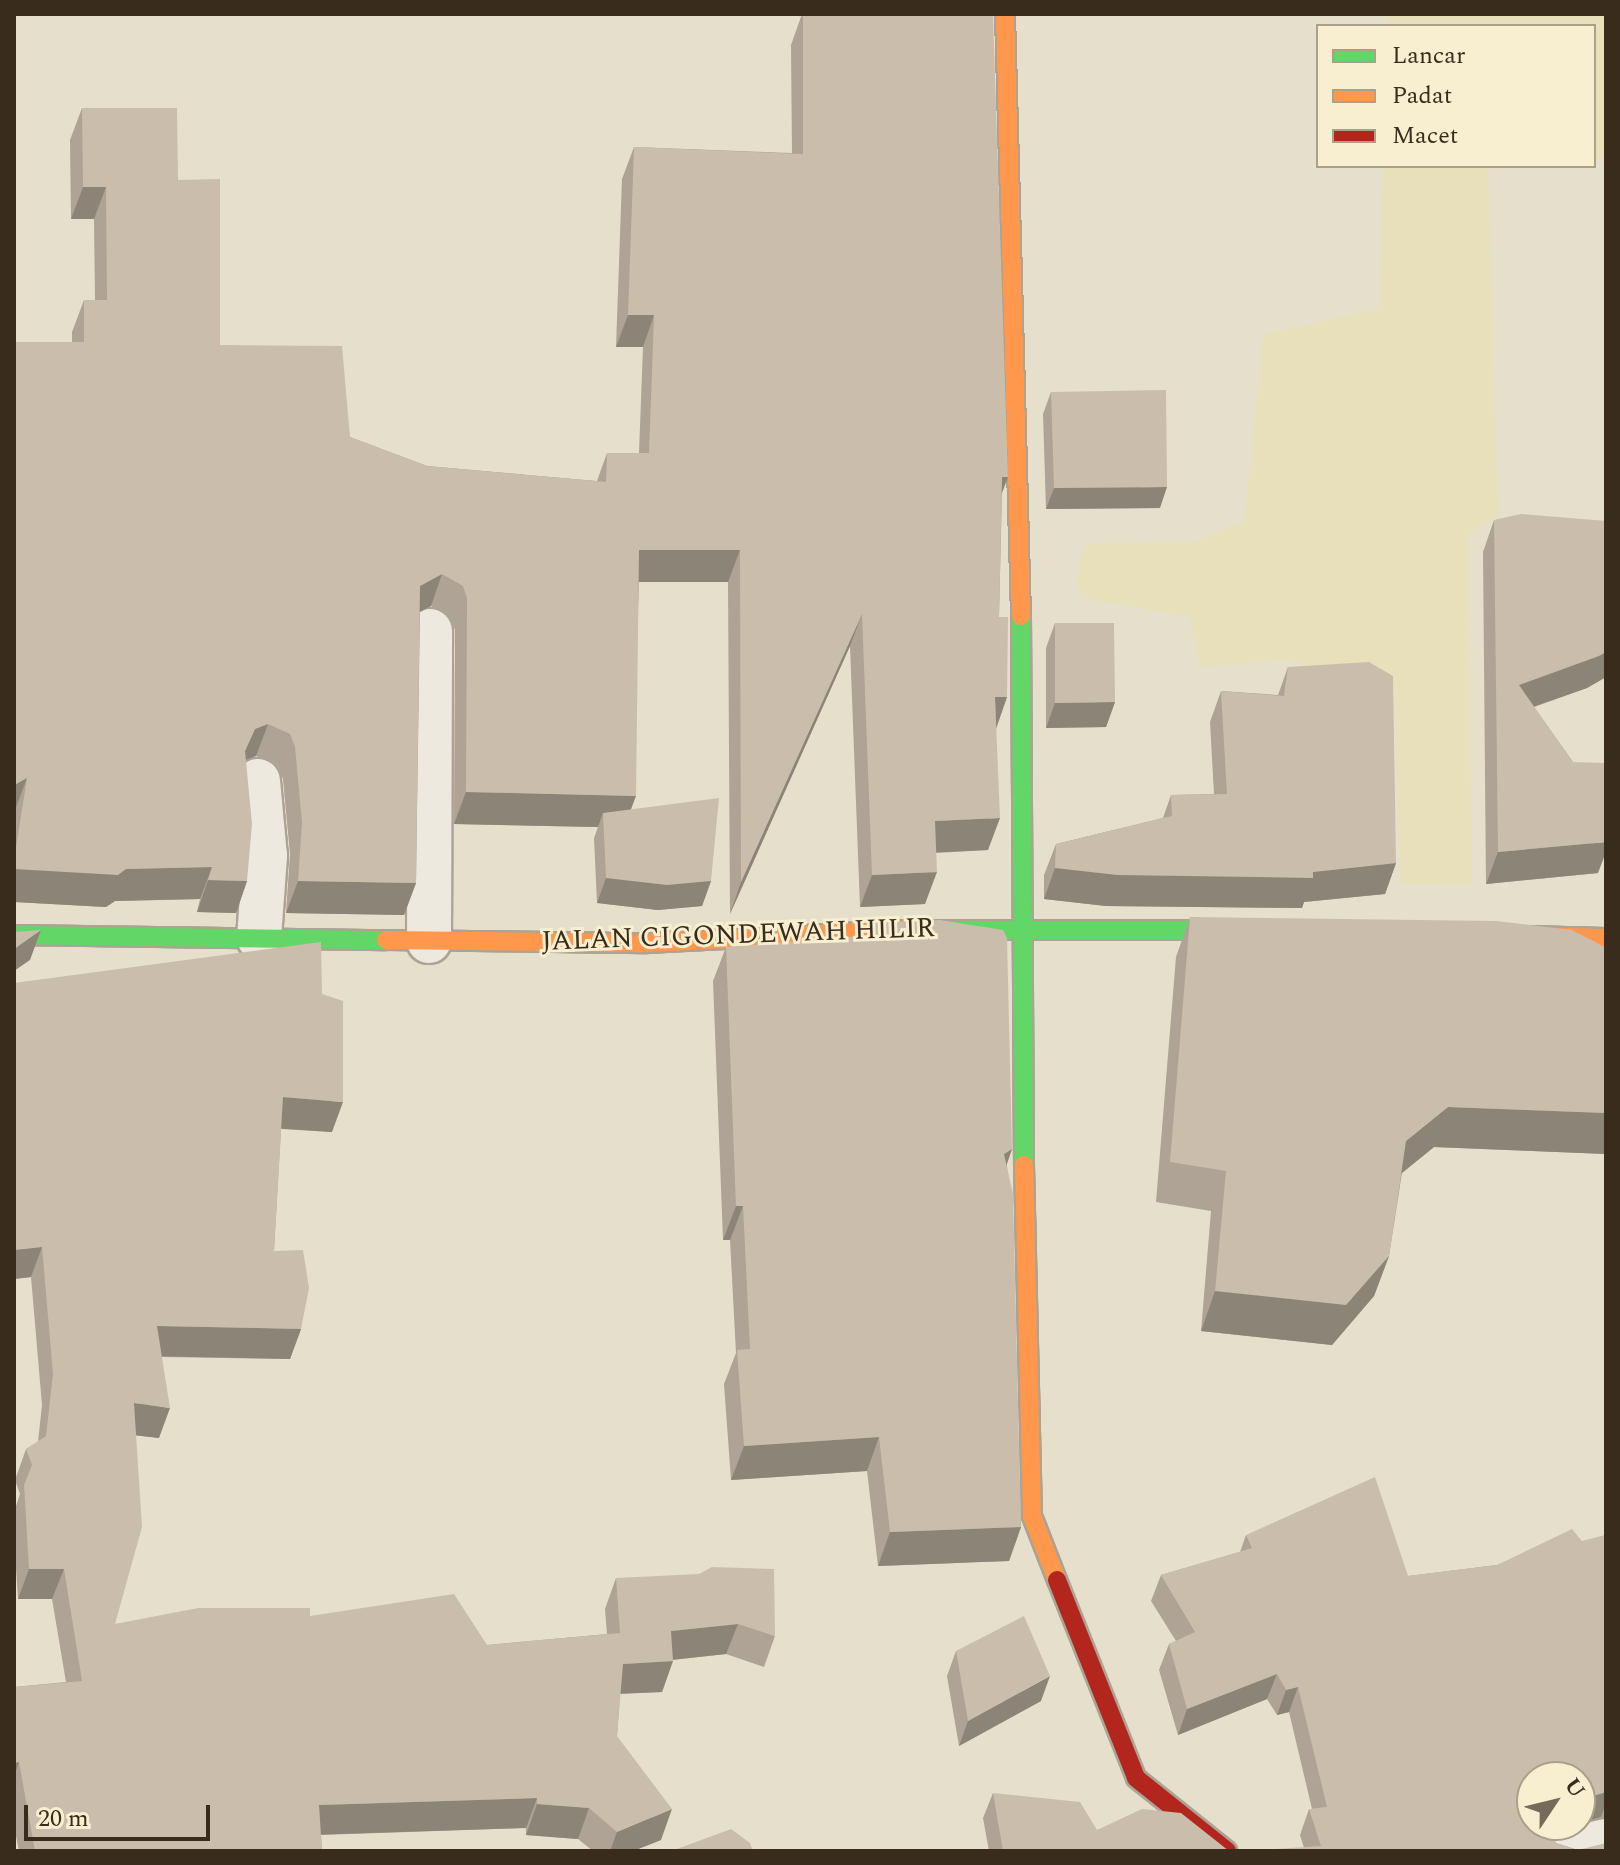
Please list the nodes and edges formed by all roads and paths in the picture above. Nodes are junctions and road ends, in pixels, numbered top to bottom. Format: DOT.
graph roads {
  1 [pos="1005,14"];
  2 [pos="430,631"];
  3 [pos="258,781"];
  4 [pos="1019,929"];
  5 [pos="1268,931"];
  6 [pos="14,935"];
  7 [pos="1514,936"];
  8 [pos="259,938"];
  9 [pos="1606,938"];
  10 [pos="429,941"];
  11 [pos="1606,1841"];
  12 [pos="1227,1851"];
  13 [pos="1564,1851"];
  1 -- 4 [label="street"];
  2 -- 10 [label="street"];
  3 -- 8 [label="street"];
  4 -- 5 [label="street, JALAN CIGONDEWAH HILIR"];
  4 -- 10 [label="street, JALAN CIGONDEWAH HILIR"];
  4 -- 12 [label="street"];
  6 -- 8 [label="street, JALAN CIGONDEWAH HILIR"];
  7 -- 9 [label="street"];
  8 -- 10 [label="street, JALAN CIGONDEWAH HILIR"];
  11 -- 13 [label="street"];
}
